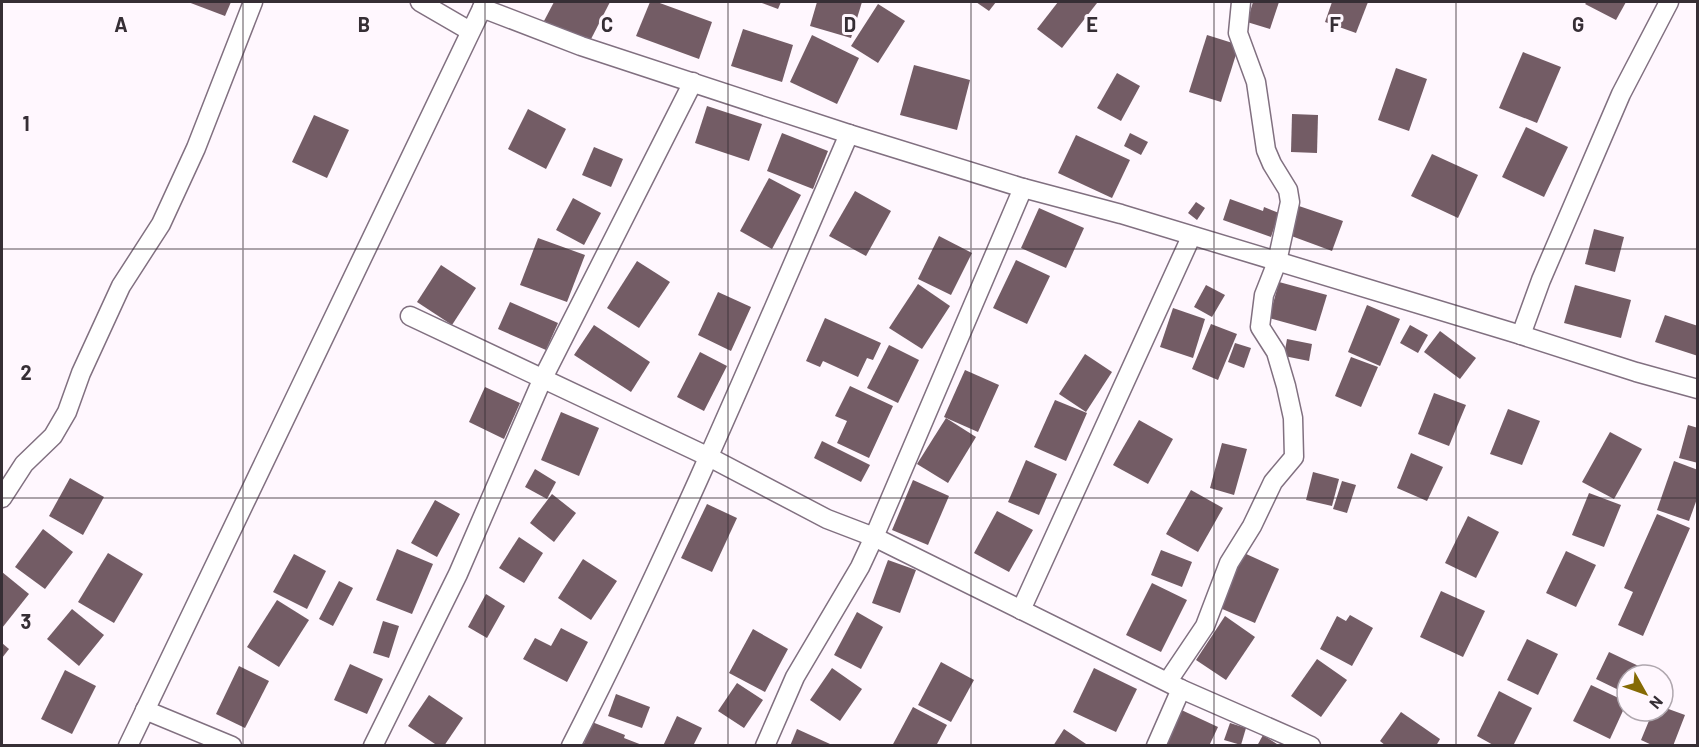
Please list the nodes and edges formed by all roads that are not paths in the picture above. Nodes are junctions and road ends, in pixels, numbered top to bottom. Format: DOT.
graph roads {
  1 [pos="254,2"];
  2 [pos="420,2"];
  3 [pos="1241,2"];
  4 [pos="1669,2"];
  5 [pos="483,5"];
  6 [pos="470,32"];
  7 [pos="693,82"];
  8 [pos="849,134"];
  9 [pos="1023,188"];
  10 [pos="1191,237"];
  11 [pos="1277,262"];
  12 [pos="410,316"];
  13 [pos="1521,335"];
  14 [pos="542,380"];
  15 [pos="1698,388"];
  16 [pos="709,457"];
  17 [pos="2,498"];
  18 [pos="874,537"];
  19 [pos="1021,610"];
  20 [pos="1175,685"];
  21 [pos="145,710"];
  22 [pos="128,746"];
  23 [pos="232,746"];
  24 [pos="373,746"];
  25 [pos="571,746"];
  26 [pos="765,746"];
  27 [pos="1156,746"];
  28 [pos="1311,746"];
  1 -- 17 [label="street"];
  2 -- 6 [label="street"];
  3 -- 11 [label="street"];
  4 -- 13 [label="street"];
  5 -- 6 [label="street"];
  5 -- 7 [label="street"];
  6 -- 21 [label="street"];
  7 -- 8 [label="street"];
  7 -- 14 [label="street"];
  8 -- 9 [label="street"];
  8 -- 16 [label="street"];
  9 -- 10 [label="street"];
  9 -- 18 [label="street"];
  10 -- 11 [label="street"];
  10 -- 19 [label="street"];
  11 -- 13 [label="street"];
  11 -- 20 [label="street"];
  12 -- 14 [label="street"];
  13 -- 15 [label="street"];
  14 -- 16 [label="street"];
  14 -- 24 [label="street"];
  16 -- 18 [label="street"];
  16 -- 25 [label="street"];
  18 -- 19 [label="street"];
  18 -- 26 [label="street"];
  19 -- 20 [label="street"];
  20 -- 27 [label="street"];
  20 -- 28 [label="street"];
  21 -- 22 [label="street"];
  21 -- 23 [label="street"];
}
